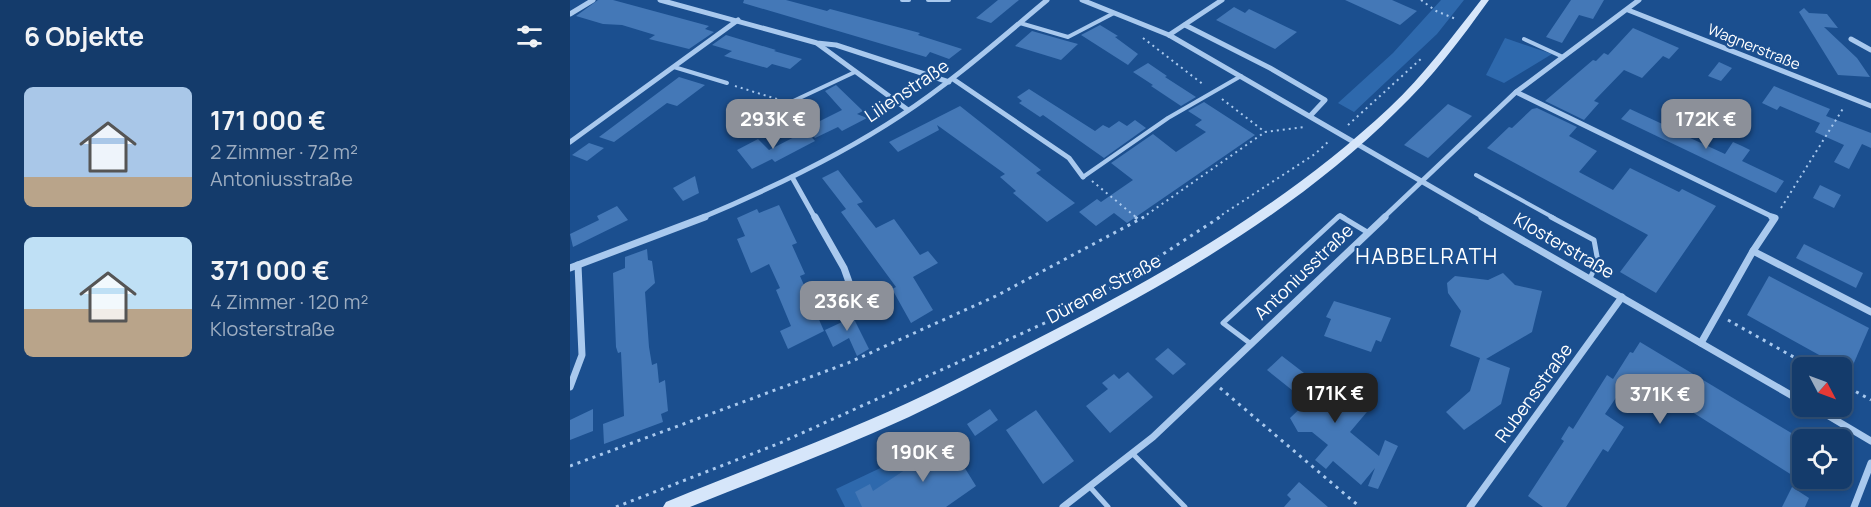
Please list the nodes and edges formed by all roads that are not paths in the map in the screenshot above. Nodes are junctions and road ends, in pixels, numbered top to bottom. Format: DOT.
graph roads {
  1 [pos="593,0"];
  2 [pos="660,0"];
  3 [pos="902,0"];
  4 [pos="909,0"];
  5 [pos="928,0"];
  6 [pos="949,0"];
  7 [pos="1047,0"];
  8 [pos="1082,0"];
  9 [pos="1222,0"];
  10 [pos="1485,0"];
  11 [pos="1639,0"];
  12 [pos="1628,10"];
  13 [pos="1116,12"];
  14 [pos="570,14"];
  15 [pos="738,20"];
  16 [pos="1020,23"];
  17 [pos="1185,25"];
  18 [pos="1169,35"];
  19 [pos="1524,39"];
  20 [pos="1851,39"];
  21 [pos="817,43"];
  22 [pos="1871,50"];
  23 [pos="1563,57"];
  24 [pos="674,67"];
  25 [pos="855,72"];
  26 [pos="1241,76"];
  27 [pos="951,80"];
  28 [pos="727,83"];
  29 [pos="1516,92"];
  30 [pos="789,103"];
  31 [pos="1871,106"];
  32 [pos="908,110"];
  33 [pos="1311,115"];
  34 [pos="570,142"];
  35 [pos="1357,142"];
  36 [pos="1476,174"];
  37 [pos="792,177"];
  38 [pos="1083,177"];
  39 [pos="1420,180"];
  40 [pos="1367,232"];
  41 [pos="1753,251"];
  42 [pos="578,265"];
  43 [pos="570,268"];
  44 [pos="1590,278"];
  45 [pos="1622,297"];
  46 [pos="855,299"];
  47 [pos="1871,312"];
  48 [pos="1701,343"];
  49 [pos="1251,344"];
  50 [pos="570,387"];
  51 [pos="1792,396"];
  52 [pos="1831,417"];
  53 [pos="1871,441"];
  54 [pos="1132,453"];
  55 [pos="1871,463"];
  56 [pos="1090,487"];
  57 [pos="671,507"];
  58 [pos="1063,507"];
  59 [pos="1108,507"];
  60 [pos="1185,507"];
  61 [pos="1470,507"];
  62 [pos="1854,507"];
  1 -- 14 [label="street"];
  2 -- 15 [label="street"];
  3 -- 4 [label="lane"];
  5 -- 6 [label="lane"];
  7 -- 16 [label="street, Lilienstraße"];
  8 -- 13 [label="street, Klosterstraße"];
  9 -- 17 [label="street"];
  10 -- 35 [label="main road, Dürener Straße"];
  11 -- 12 [label="street, Antoniusstraße"];
  12 -- 23 [label="street, Antoniusstraße"];
  12 -- 31 [label="street, Wagnerstraße"];
  13 -- 16 [label="lane"];
  13 -- 18 [label="street, Klosterstraße"];
  15 -- 21 [label="street"];
  15 -- 24 [label="street"];
  16 -- 27 [label="street, Lilienstraße"];
  17 -- 18 [label="street"];
  17 -- 33 [label="street"];
  18 -- 26 [label="street, Klosterstraße"];
  19 -- 23 [label="lane"];
  20 -- 22 [label="street"];
  21 -- 25 [label="street"];
  21 -- 27 [label="street"];
  23 -- 29 [label="street, Antoniusstraße"];
  24 -- 28 [label="lane"];
  24 -- 34 [label="street"];
  25 -- 30 [label="lane"];
  25 -- 32 [label="street"];
  26 -- 33 [label="street, Klosterstraße"];
  26 -- 38 [label="lane"];
  27 -- 32 [label="street, Lilienstraße"];
  27 -- 38 [label="street"];
  29 -- 39 [label="street, Antoniusstraße"];
  29 -- 41 [label="street"];
  32 -- 37 [label="street, Lilienstraße"];
  33 -- 35 [label="street, Klosterstraße"];
  35 -- 39 [label="street, Klosterstraße"];
  35 -- 57 [label="main road, Dürener Straße"];
  36 -- 44 [label="lane"];
  37 -- 42 [label="street, Lilienstraße"];
  37 -- 46 [label="street"];
  39 -- 40 [label="street, Antoniusstraße"];
  39 -- 44 [label="street, Klosterstraße"];
  40 -- 49 [label="street, Antoniusstraße"];
  40 -- 49 [label="lane"];
  41 -- 47 [label="street"];
  41 -- 48 [label="street"];
  42 -- 43 [label="street, Lilienstraße"];
  42 -- 50 [label="street"];
  44 -- 45 [label="street, Klosterstraße"];
  45 -- 48 [label="street, Klosterstraße"];
  45 -- 61 [label="street, Rubensstraße"];
  48 -- 51 [label="street, Klosterstraße"];
  49 -- 54 [label="street, Antoniusstraße"];
  52 -- 53 [label="street"];
  54 -- 56 [label="street, Antoniusstraße"];
  54 -- 60 [label="lane"];
  55 -- 62 [label="street"];
  56 -- 58 [label="street, Antoniusstraße"];
  56 -- 59 [label="lane"];
}
